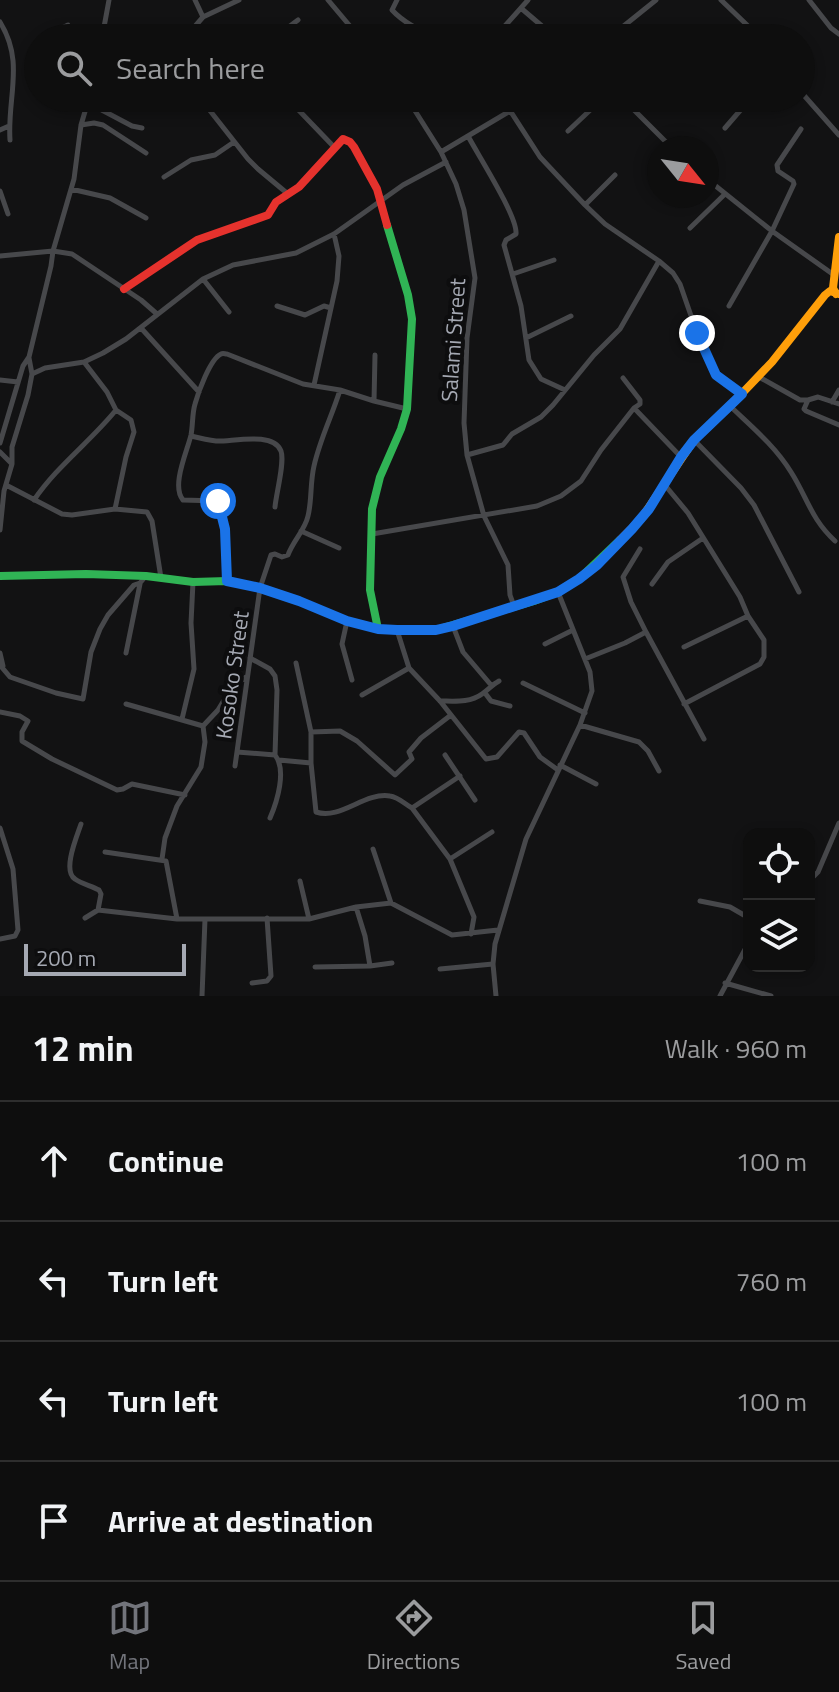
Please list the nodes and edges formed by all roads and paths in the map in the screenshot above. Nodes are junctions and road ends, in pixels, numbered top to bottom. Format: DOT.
graph roads {
  1 [pos="109,0"];
  2 [pos="195,0"];
  3 [pos="239,0"];
  4 [pos="328,0"];
  5 [pos="397,0"];
  6 [pos="528,0"];
  7 [pos="656,0"];
  8 [pos="721,0"];
  9 [pos="809,0"];
  10 [pos="522,9"];
  11 [pos="203,17"];
  12 [pos="298,20"];
  13 [pos="0,22"];
  14 [pos="105,24"];
  15 [pos="197,24"];
  16 [pos="293,24"];
  17 [pos="348,24"];
  18 [pos="409,24"];
  19 [pos="507,24"];
  20 [pos="540,24"];
  21 [pos="626,24"];
  22 [pos="746,24"];
  23 [pos="839,34"];
  24 [pos="815,108"];
  25 [pos="85,112"];
  26 [pos="108,112"];
  27 [pos="211,112"];
  28 [pos="300,112"];
  29 [pos="416,112"];
  30 [pos="508,112"];
  31 [pos="511,112"];
  32 [pos="588,112"];
  33 [pos="636,112"];
  34 [pos="739,112"];
  35 [pos="81,125"];
  36 [pos="9,126"];
  37 [pos="142,128"];
  38 [pos="725,128"];
  39 [pos="801,129"];
  40 [pos="0,130"];
  41 [pos="568,131"];
  42 [pos="839,135"];
  43 [pos="468,136"];
  44 [pos="660,136"];
  45 [pos="10,140"];
  46 [pos="234,142"];
  47 [pos="336,149"];
  48 [pos="441,152"];
  49 [pos="146,153"];
  50 [pos="446,162"];
  51 [pos="615,175"];
  52 [pos="164,177"];
  53 [pos="71,189"];
  54 [pos="719,189"];
  55 [pos="0,191"];
  56 [pos="725,194"];
  57 [pos="289,195"];
  58 [pos="380,203"];
  59 [pos="585,205"];
  60 [pos="8,214"];
  61 [pos="146,218"];
  62 [pos="690,228"];
  63 [pos="772,231"];
  64 [pos="334,234"];
  65 [pos="839,237"];
  66 [pos="53,251"];
  67 [pos="0,256"];
  68 [pos="554,260"];
  69 [pos="659,261"];
  70 [pos="513,274"];
  71 [pos="835,276"];
  72 [pos="203,279"];
  73 [pos="124,289"];
  74 [pos="837,294"];
  75 [pos="277,306"];
  76 [pos="729,306"];
  77 [pos="331,308"];
  78 [pos="229,312"];
  79 [pos="157,314"];
  80 [pos="571,316"];
  81 [pos="141,327"];
  82 [pos="526,338"];
  83 [pos="375,355"];
  84 [pos="29,357"];
  85 [pos="84,362"];
  86 [pos="32,374"];
  87 [pos="759,377"];
  88 [pos="623,378"];
  89 [pos="0,380"];
  90 [pos="18,382"];
  91 [pos="314,385"];
  92 [pos="340,390"];
  93 [pos="565,390"];
  94 [pos="839,390"];
  95 [pos="199,392"];
  96 [pos="742,394"];
  97 [pos="808,400"];
  98 [pos="374,401"];
  99 [pos="836,403"];
  100 [pos="730,406"];
  101 [pos="634,408"];
  102 [pos="407,409"];
  103 [pos="116,410"];
  104 [pos="839,425"];
  105 [pos="191,436"];
  106 [pos="694,440"];
  107 [pos="0,443"];
  108 [pos="12,447"];
  109 [pos="0,451"];
  110 [pos="467,455"];
  111 [pos="681,457"];
  112 [pos="12,464"];
  113 [pos="664,484"];
  114 [pos="6,485"];
  115 [pos="34,500"];
  116 [pos="275,507"];
  117 [pos="115,509"];
  118 [pos="484,516"];
  119 [pos="0,530"];
  120 [pos="301,531"];
  121 [pos="372,534"];
  122 [pos="703,538"];
  123 [pos="835,541"];
  124 [pos="339,548"];
  125 [pos="640,549"];
  126 [pos="0,576"];
  127 [pos="161,578"];
  128 [pos="143,580"];
  129 [pos="227,581"];
  130 [pos="193,582"];
  131 [pos="652,584"];
  132 [pos="260,588"];
  133 [pos="558,592"];
  134 [pos="799,592"];
  135 [pos="514,606"];
  136 [pos="748,616"];
  137 [pos="347,621"];
  138 [pos="453,626"];
  139 [pos="378,629"];
  140 [pos="397,630"];
  141 [pos="573,630"];
  142 [pos="646,632"];
  143 [pos="545,644"];
  144 [pos="684,647"];
  145 [pos="0,653"];
  146 [pos="126,653"];
  147 [pos="250,658"];
  148 [pos="585,659"];
  149 [pos="296,663"];
  150 [pos="2,666"];
  151 [pos="409,668"];
  152 [pos="247,676"];
  153 [pos="352,680"];
  154 [pos="499,681"];
  155 [pos="523,683"];
  156 [pos="491,685"];
  157 [pos="485,693"];
  158 [pos="362,695"];
  159 [pos="440,701"];
  160 [pos="126,704"];
  161 [pos="684,704"];
  162 [pos="510,706"];
  163 [pos="0,712"];
  164 [pos="585,713"];
  165 [pos="451,715"];
  166 [pos="182,719"];
  167 [pos="580,725"];
  168 [pos="203,726"];
  169 [pos="311,732"];
  170 [pos="704,739"];
  171 [pos="237,752"];
  172 [pos="445,755"];
  173 [pos="277,757"];
  174 [pos="311,763"];
  175 [pos="235,766"];
  176 [pos="559,768"];
  177 [pos="659,771"];
  178 [pos="460,776"];
  179 [pos="596,784"];
  180 [pos="185,795"];
  181 [pos="475,800"];
  182 [pos="412,808"];
  183 [pos="270,818"];
  184 [pos="839,823"];
  185 [pos="81,824"];
  186 [pos="0,828"];
  187 [pos="492,832"];
  188 [pos="373,849"];
  189 [pos="105,852"];
  190 [pos="162,859"];
  191 [pos="450,859"];
  192 [pos="815,875"];
  193 [pos="300,881"];
  194 [pos="700,901"];
  195 [pos="391,903"];
  196 [pos="356,907"];
  197 [pos="98,910"];
  198 [pos="743,915"];
  199 [pos="85,918"];
  200 [pos="267,918"];
  201 [pos="177,919"];
  202 [pos="205,919"];
  203 [pos="309,919"];
  204 [pos="498,930"];
  205 [pos="471,934"];
  206 [pos="0,939"];
  207 [pos="743,952"];
  208 [pos="392,963"];
  209 [pos="493,964"];
  210 [pos="370,966"];
  211 [pos="315,967"];
  212 [pos="440,969"];
  213 [pos="252,983"];
  214 [pos="725,983"];
  215 [pos="202,996"];
  216 [pos="496,996"];
  217 [pos="720,996"];
  218 [pos="771,996"];
  1 -- 14 [label="street"];
  2 -- 11 [label="street"];
  3 -- 11 [label="street"];
  4 -- 17 [label="street"];
  5 -- 18 [label="street"];
  6 -- 10 [label="street"];
  7 -- 21 [label="street"];
  8 -- 22 [label="street"];
  9 -- 23 [label="street"];
  10 -- 19 [label="street"];
  10 -- 20 [label="street"];
  11 -- 15 [label="street"];
  12 -- 16 [label="street"];
  13 -- 36 [label="street"];
  24 -- 42 [label="street"];
  25 -- 35 [label="street"];
  26 -- 37 [label="street"];
  27 -- 46 [label="street"];
  28 -- 47 [label="street"];
  29 -- 48 [label="street, Salami Street"];
  30 -- 43 [label="street"];
  31 -- 59 [label="street"];
  32 -- 41 [label="street"];
  33 -- 44 [label="street"];
  34 -- 38 [label="street"];
  35 -- 49 [label="street"];
  35 -- 53 [label="street"];
  36 -- 40 [label="street"];
  36 -- 45 [label="street"];
  39 -- 63 [label="street"];
  43 -- 48 [label="street"];
  43 -- 70 [label="street"];
  46 -- 52 [label="street"];
  46 -- 57 [label="street"];
  47 -- 57 [label="street"];
  47 -- 58 [label="street"];
  48 -- 50 [label="street, Salami Street"];
  50 -- 58 [label="street"];
  50 -- 110 [label="street, Salami Street"];
  51 -- 59 [label="street"];
  53 -- 61 [label="street"];
  53 -- 66 [label="street"];
  54 -- 56 [label="street"];
  55 -- 60 [label="street"];
  56 -- 62 [label="street"];
  56 -- 63 [label="street"];
  57 -- 73 [label="street"];
  58 -- 64 [label="street"];
  58 -- 102 [label="street"];
  59 -- 69 [label="street"];
  63 -- 71 [label="street"];
  63 -- 76 [label="street"];
  64 -- 72 [label="street"];
  64 -- 77 [label="street"];
  65 -- 71 [label="street"];
  66 -- 67 [label="street"];
  66 -- 73 [label="street"];
  66 -- 84 [label="street"];
  68 -- 70 [label="street"];
  69 -- 93 [label="street"];
  69 -- 96 [label="street"];
  70 -- 82 [label="street"];
  71 -- 74 [label="street"];
  72 -- 78 [label="street"];
  72 -- 79 [label="street"];
  73 -- 79 [label="street"];
  74 -- 87 [label="street"];
  75 -- 77 [label="street"];
  77 -- 91 [label="street"];
  79 -- 81 [label="street"];
  80 -- 82 [label="street"];
  81 -- 85 [label="street"];
  81 -- 95 [label="street"];
  82 -- 93 [label="street"];
  83 -- 98 [label="street"];
  84 -- 86 [label="street"];
  84 -- 90 [label="street"];
  85 -- 86 [label="street"];
  85 -- 103 [label="street"];
  86 -- 108 [label="street"];
  87 -- 96 [label="street"];
  87 -- 97 [label="street"];
  88 -- 101 [label="street"];
  89 -- 90 [label="street"];
  90 -- 107 [label="street"];
  91 -- 92 [label="street"];
  91 -- 95 [label="street"];
  92 -- 98 [label="street"];
  92 -- 120 [label="street"];
  93 -- 110 [label="street"];
  94 -- 99 [label="street"];
  95 -- 105 [label="street"];
  96 -- 100 [label="street"];
  97 -- 99 [label="street"];
  97 -- 104 [label="street"];
  98 -- 102 [label="street"];
  100 -- 106 [label="street"];
  100 -- 123 [label="street"];
  101 -- 111 [label="street"];
  101 -- 118 [label="street"];
  102 -- 121 [label="street"];
  103 -- 115 [label="street"];
  103 -- 117 [label="street"];
  105 -- 116 [label="street"];
  105 -- 129 [label="street"];
  106 -- 111 [label="street"];
  106 -- 134 [label="street"];
  108 -- 109 [label="street"];
  108 -- 112 [label="street"];
  109 -- 112 [label="street"];
  110 -- 118 [label="street, Salami Street"];
  111 -- 113 [label="street"];
  112 -- 114 [label="street"];
  113 -- 122 [label="street"];
  113 -- 133 [label="street"];
  114 -- 115 [label="street"];
  114 -- 119 [label="street"];
  115 -- 117 [label="street"];
  117 -- 127 [label="street"];
  118 -- 121 [label="street"];
  118 -- 135 [label="street"];
  120 -- 124 [label="street"];
  120 -- 132 [label="street, Kosoko Street"];
  121 -- 139 [label="street"];
  122 -- 131 [label="street"];
  122 -- 136 [label="street"];
  125 -- 142 [label="street"];
  126 -- 128 [label="street"];
  127 -- 128 [label="street"];
  127 -- 130 [label="street"];
  128 -- 146 [label="street"];
  128 -- 150 [label="street"];
  129 -- 130 [label="street"];
  129 -- 132 [label="street"];
  130 -- 166 [label="street"];
  132 -- 137 [label="street"];
  132 -- 147 [label="street, Kosoko Street"];
  133 -- 135 [label="street"];
  133 -- 141 [label="street"];
  135 -- 138 [label="street"];
  136 -- 144 [label="street"];
  136 -- 161 [label="street"];
  137 -- 139 [label="street"];
  137 -- 153 [label="street"];
  138 -- 140 [label="street"];
  138 -- 156 [label="street"];
  139 -- 140 [label="street"];
  140 -- 151 [label="street"];
  141 -- 143 [label="street"];
  141 -- 148 [label="street"];
  142 -- 148 [label="street"];
  142 -- 161 [label="street"];
  145 -- 150 [label="street"];
  147 -- 152 [label="street, Kosoko Street"];
  147 -- 173 [label="street"];
  148 -- 164 [label="street"];
  149 -- 169 [label="street"];
  151 -- 158 [label="street"];
  151 -- 159 [label="street"];
  152 -- 168 [label="street"];
  152 -- 171 [label="street, Kosoko Street"];
  154 -- 156 [label="street"];
  155 -- 164 [label="street"];
  156 -- 157 [label="street"];
  157 -- 159 [label="street"];
  157 -- 162 [label="street"];
  159 -- 165 [label="street"];
  160 -- 166 [label="street"];
  161 -- 170 [label="street"];
  163 -- 180 [label="street"];
  164 -- 167 [label="street"];
  165 -- 169 [label="street"];
  165 -- 176 [label="street"];
  166 -- 168 [label="street"];
  167 -- 176 [label="street"];
  167 -- 177 [label="street"];
  168 -- 180 [label="street"];
  169 -- 174 [label="street"];
  171 -- 173 [label="street"];
  171 -- 175 [label="street, Kosoko Street"];
  172 -- 178 [label="street"];
  173 -- 174 [label="street"];
  173 -- 183 [label="street"];
  174 -- 182 [label="street"];
  176 -- 179 [label="street"];
  176 -- 204 [label="street"];
  178 -- 181 [label="street"];
  178 -- 182 [label="street"];
  180 -- 190 [label="street"];
  182 -- 191 [label="street"];
  184 -- 192 [label="street"];
  185 -- 197 [label="street"];
  186 -- 206 [label="street"];
  187 -- 191 [label="street"];
  188 -- 195 [label="street"];
  189 -- 190 [label="street"];
  190 -- 201 [label="street"];
  191 -- 205 [label="street"];
  193 -- 203 [label="street"];
  194 -- 198 [label="street"];
  195 -- 196 [label="street"];
  195 -- 205 [label="street"];
  196 -- 203 [label="street"];
  196 -- 210 [label="street"];
  197 -- 199 [label="street"];
  197 -- 201 [label="street"];
  200 -- 202 [label="street"];
  200 -- 203 [label="street"];
  200 -- 213 [label="street"];
  201 -- 202 [label="street"];
  202 -- 215 [label="street"];
  204 -- 205 [label="street"];
  204 -- 209 [label="street"];
  207 -- 214 [label="street"];
  208 -- 210 [label="street"];
  209 -- 212 [label="street"];
  209 -- 216 [label="street"];
  210 -- 211 [label="street"];
  214 -- 217 [label="street"];
  214 -- 218 [label="street"];
}
